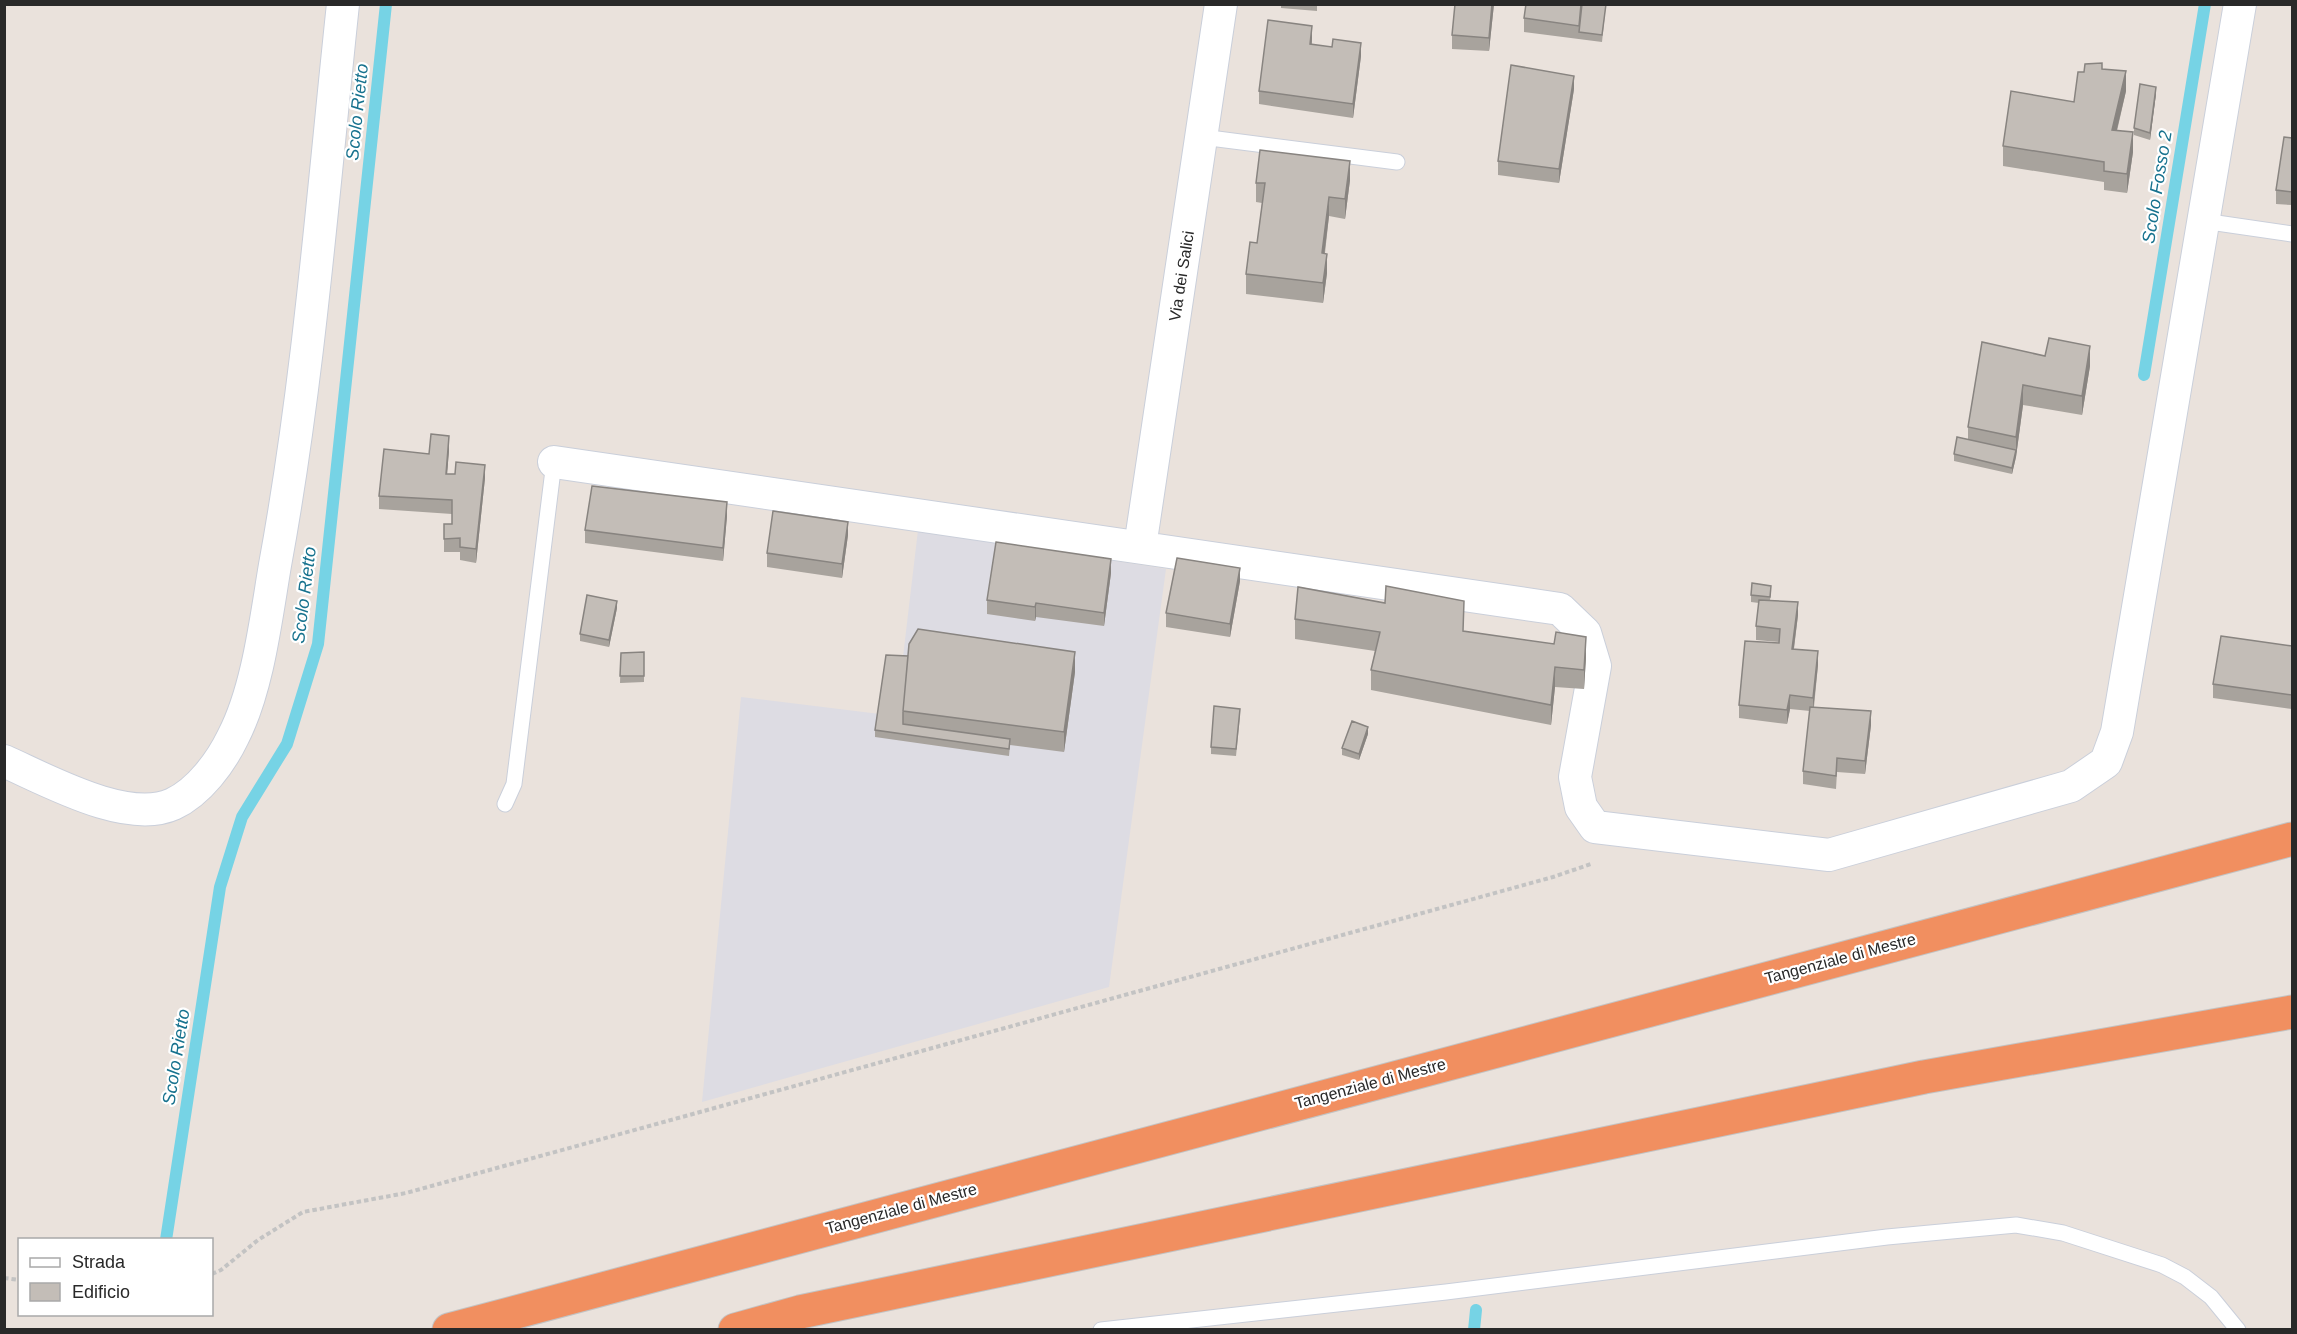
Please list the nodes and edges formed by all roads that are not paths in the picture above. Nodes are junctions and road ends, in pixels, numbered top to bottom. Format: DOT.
graph roads {
  1 [pos="343,4"];
  2 [pos="1221,4"];
  3 [pos="2240,4"];
  4 [pos="1202,137"];
  5 [pos="1397,162"];
  6 [pos="2204,221"];
  7 [pos="2292,234"];
  8 [pos="554,462"];
  9 [pos="1140,547"];
  10 [pos="4,761"];
  11 [pos="505,804"];
  12 [pos="2292,839"];
  13 [pos="2292,1012"];
  14 [pos="449,1329"];
  15 [pos="735,1329"];
  16 [pos="1101,1329"];
  17 [pos="2238,1329"];
  1 -- 10 [label="street"];
  2 -- 4 [label="street, Via dei Salici"];
  3 -- 6 [label="street"];
  4 -- 5 [label="lane"];
  4 -- 9 [label="street, Via dei Salici"];
  6 -- 7 [label="lane"];
  6 -- 9 [label="street"];
  8 -- 9 [label="street"];
  8 -- 11 [label="lane"];
  12 -- 14 [label="highway, Tangenziale di Mestre"];
  13 -- 15 [label="highway"];
  16 -- 17 [label="lane"];
}
